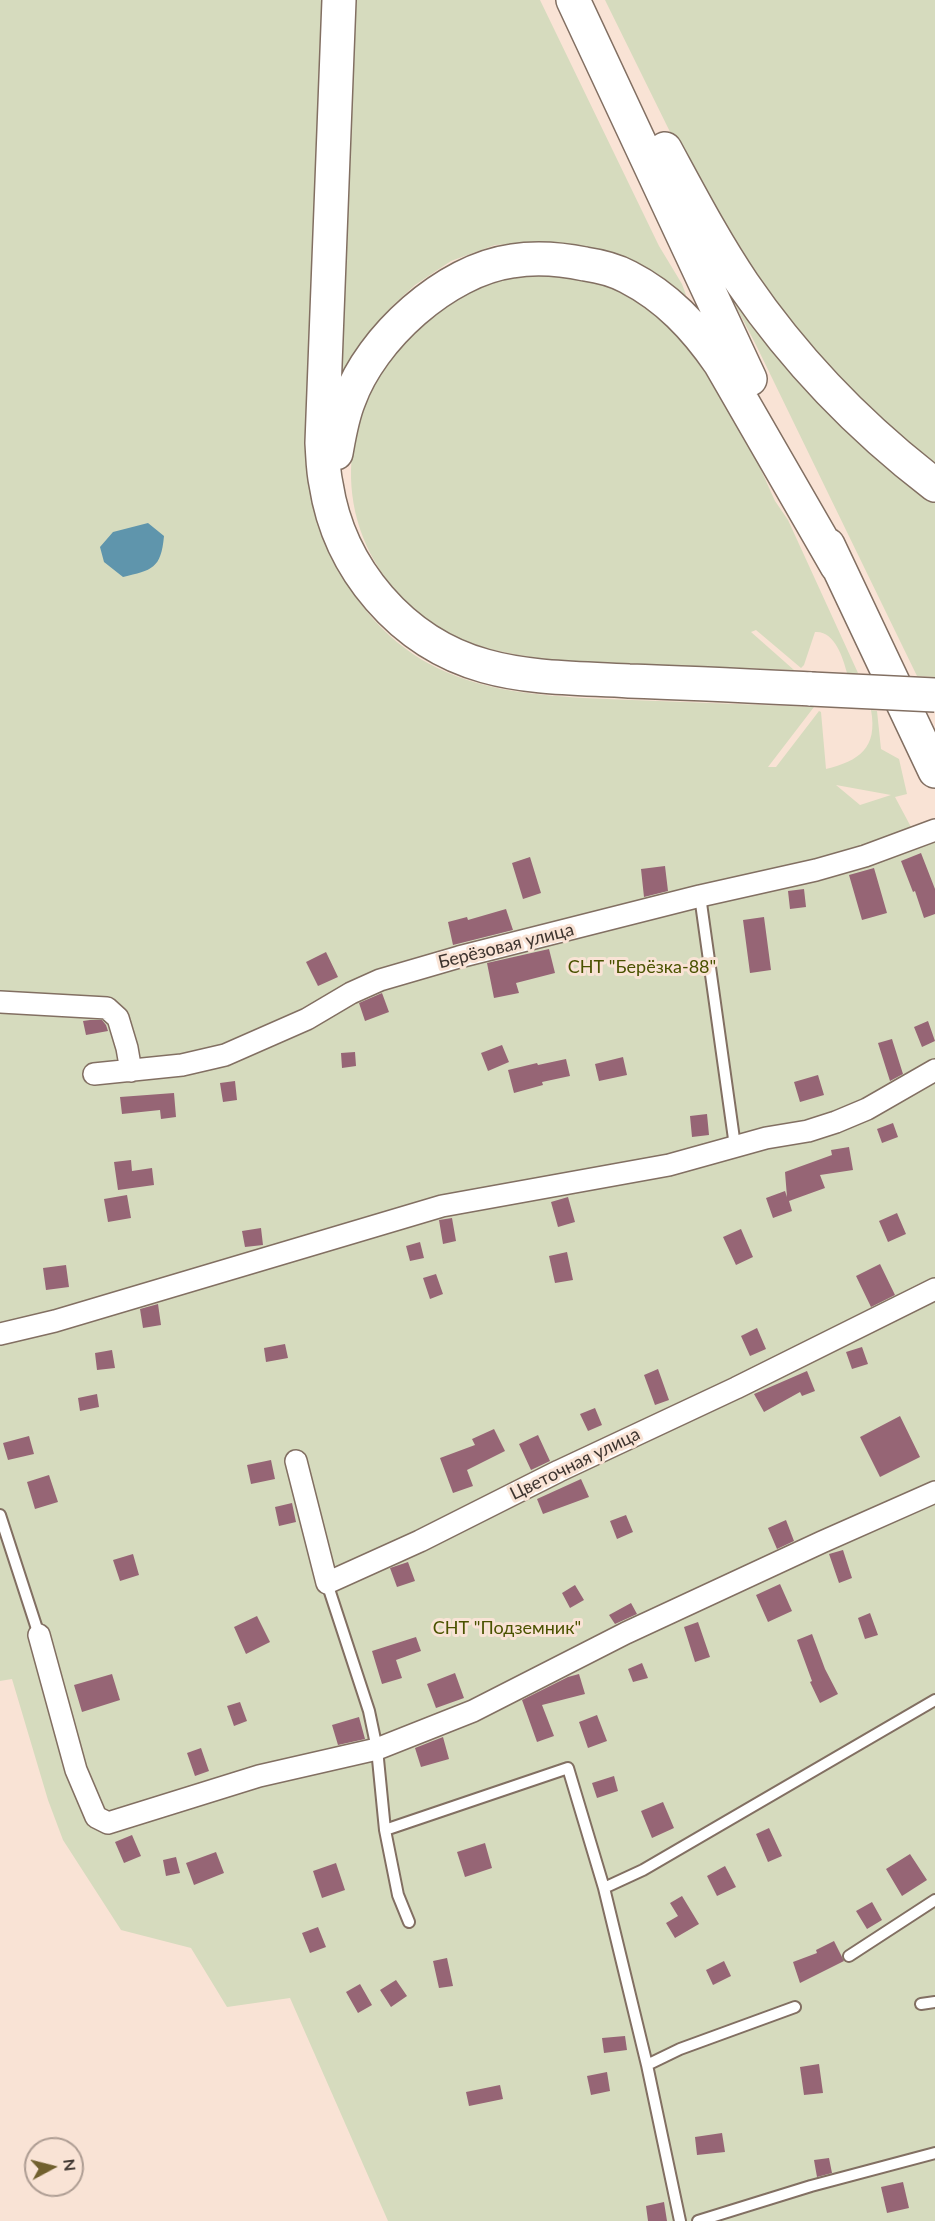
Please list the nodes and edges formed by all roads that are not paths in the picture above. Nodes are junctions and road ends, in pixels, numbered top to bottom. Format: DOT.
graph roads {
  1 [pos="339,0"];
  2 [pos="573,0"];
  3 [pos="584,0"];
  4 [pos="935,485"];
  5 [pos="837,566"];
  6 [pos="356,567"];
  7 [pos="935,695"];
  8 [pos="935,771"];
  9 [pos="931,831"];
  10 [pos="700,896"];
  11 [pos="0,1002"];
  12 [pos="935,1070"];
  13 [pos="131,1071"];
  14 [pos="94,1074"];
  15 [pos="735,1146"];
  16 [pos="935,1289"];
  17 [pos="0,1334"];
  18 [pos="296,1461"];
  19 [pos="935,1492"];
  20 [pos="0,1515"];
  21 [pos="327,1583"];
  22 [pos="39,1635"];
  23 [pos="935,1700"];
  24 [pos="377,1749"];
  25 [pos="385,1830"];
  26 [pos="604,1888"];
  27 [pos="935,1900"];
  28 [pos="409,1922"];
  29 [pos="849,1956"];
  30 [pos="935,2002"];
  31 [pos="921,2004"];
  32 [pos="795,2007"];
  33 [pos="646,2066"];
  34 [pos="935,2153"];
  35 [pos="680,2221"];
  36 [pos="698,2221"];
  1 -- 6 [label="main road"];
  2 -- 5 [label="main road"];
  3 -- 4 [label="main road"];
  5 -- 6 [label="main road"];
  5 -- 8 [label="main road"];
  6 -- 7 [label="main road, bridge"];
  9 -- 10 [label="street, Берёзовая улица"];
  10 -- 13 [label="street, Берёзовая улица"];
  10 -- 15 [label="lane"];
  11 -- 13 [label="street"];
  12 -- 15 [label="street"];
  13 -- 14 [label="street, Берёзовая улица"];
  15 -- 17 [label="street"];
  16 -- 21 [label="street, Цветочная улица"];
  18 -- 21 [label="street"];
  19 -- 24 [label="street"];
  20 -- 22 [label="lane"];
  21 -- 24 [label="lane"];
  22 -- 24 [label="street"];
  23 -- 26 [label="lane"];
  24 -- 25 [label="lane"];
  25 -- 26 [label="lane"];
  25 -- 28 [label="lane"];
  26 -- 33 [label="lane"];
  27 -- 29 [label="lane"];
  30 -- 31 [label="lane"];
  32 -- 33 [label="lane"];
  33 -- 35 [label="lane"];
  34 -- 36 [label="lane"];
}
